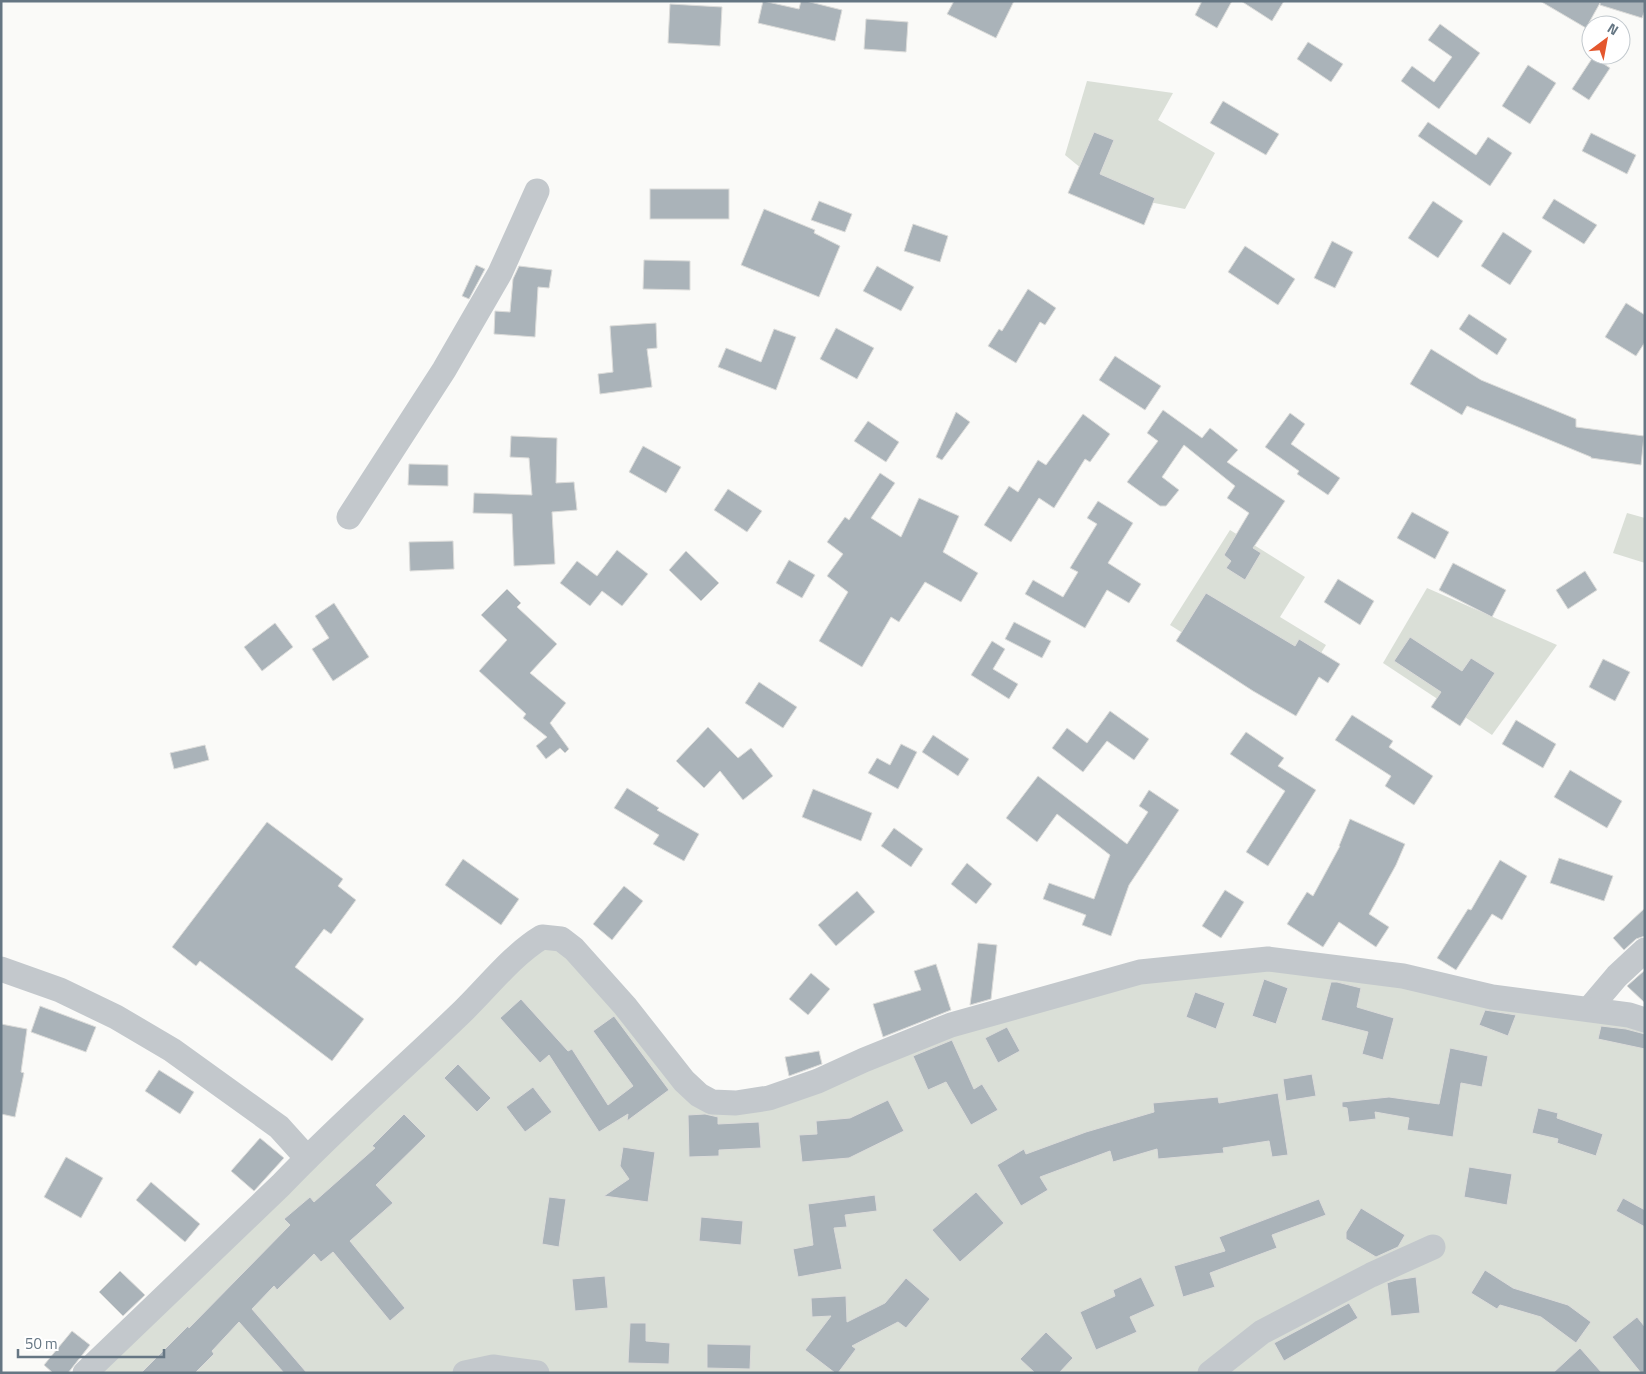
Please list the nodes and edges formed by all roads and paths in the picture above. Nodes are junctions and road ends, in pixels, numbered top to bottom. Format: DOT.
graph roads {
  1 [pos="536,191"];
  2 [pos="349,517"];
  3 [pos="1645,950"];
  4 [pos="1,969"];
  5 [pos="1589,1009"];
  6 [pos="1645,1020"];
  7 [pos="307,1158"];
  8 [pos="1433,1247"];
  9 [pos="85,1373"];
  10 [pos="465,1373"];
  11 [pos="537,1373"];
  12 [pos="1210,1373"];
  1 -- 2 [label="street"];
  3 -- 5 [label="street"];
  4 -- 7 [label="street"];
  5 -- 6 [label="street"];
  5 -- 7 [label="street"];
  7 -- 9 [label="street"];
  8 -- 12 [label="street"];
  10 -- 11 [label="street"];
}
